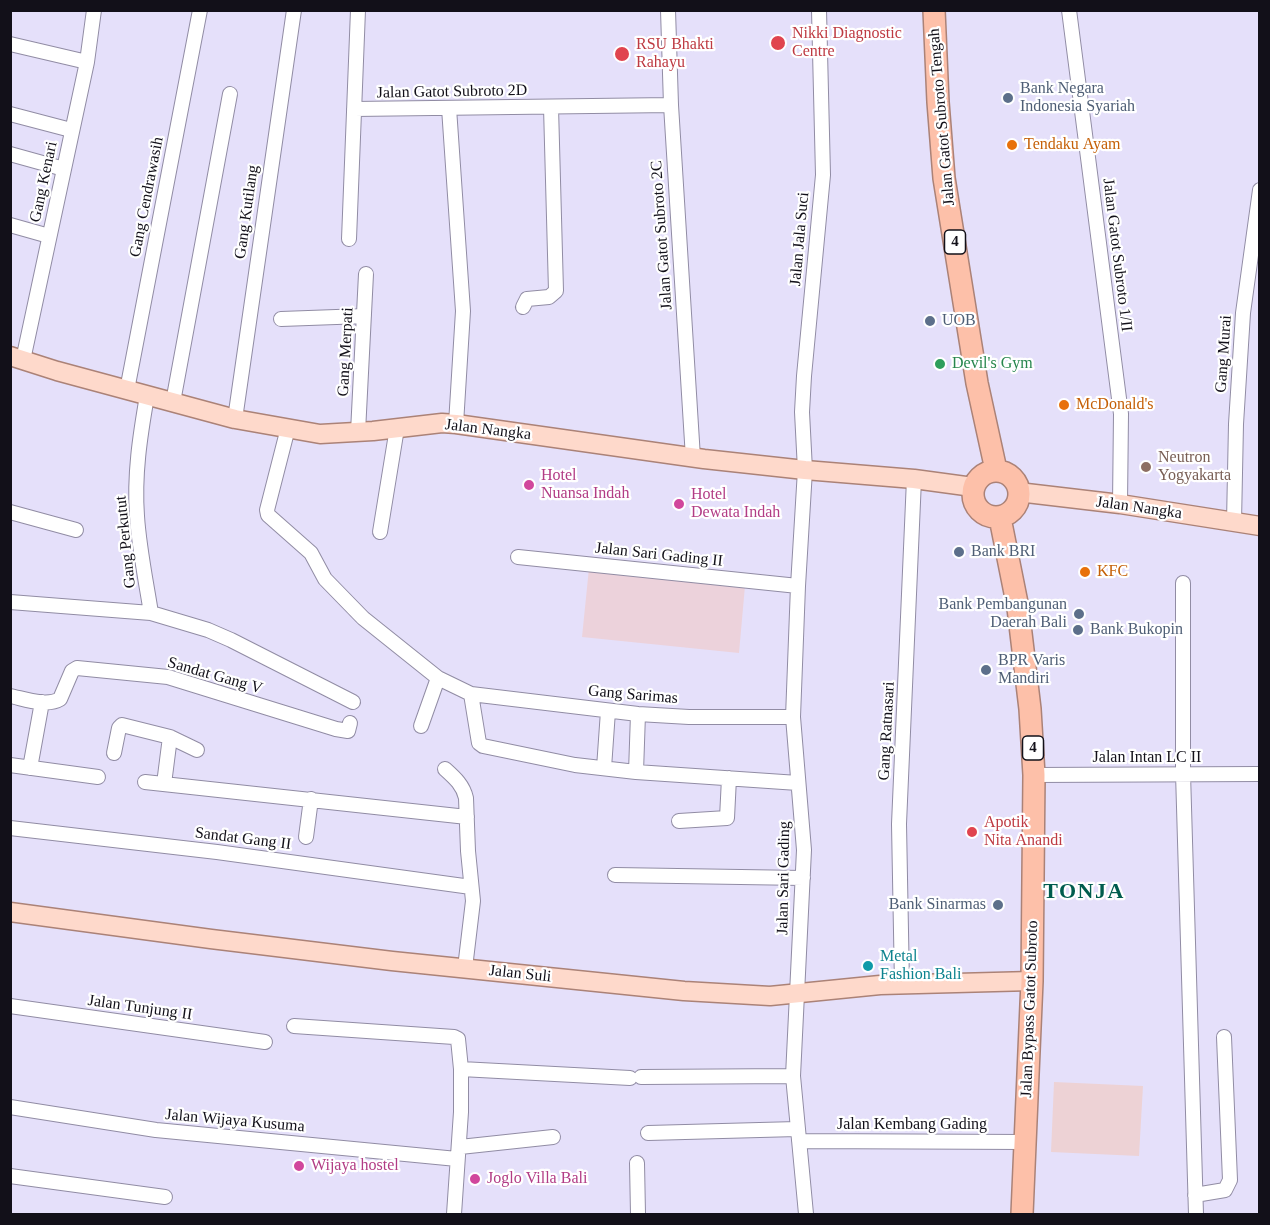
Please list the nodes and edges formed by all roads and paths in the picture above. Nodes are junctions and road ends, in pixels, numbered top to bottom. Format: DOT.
graph roads {
  1 [pos="94,10"];
  2 [pos="200,10"];
  3 [pos="294,10"];
  4 [pos="358,10"];
  5 [pos="668,10"];
  6 [pos="819,10"];
  7 [pos="934,10"];
  8 [pos="1069,10"];
  9 [pos="10,44"];
  10 [pos="87,62"];
  11 [pos="230,94"];
  12 [pos="671,105"];
  13 [pos="551,107"];
  14 [pos="449,108"];
  15 [pos="354,109"];
  16 [pos="10,114"];
  17 [pos="71,130"];
  18 [pos="10,154"];
  19 [pos="64,169"];
  20 [pos="1260,190"];
  21 [pos="10,225"];
  22 [pos="1257,227"];
  23 [pos="50,236"];
  24 [pos="349,239"];
  25 [pos="366,274"];
  26 [pos="523,307"];
  27 [pos="364,316"];
  28 [pos="281,319"];
  29 [pos="17,358"];
  30 [pos="128,390"];
  31 [pos="147,396"];
  32 [pos="173,402"];
  33 [pos="235,419"];
  34 [pos="456,424"];
  35 [pos="288,428"];
  36 [pos="397,428"];
  37 [pos="358,432"];
  38 [pos="693,458"];
  39 [pos="805,470"];
  40 [pos="996,470"];
  41 [pos="914,479"];
  42 [pos="973,487"];
  43 [pos="1018,492"];
  44 [pos="1120,504"];
  45 [pos="10,512"];
  46 [pos="1000,518"];
  47 [pos="1234,522"];
  48 [pos="1260,526"];
  49 [pos="76,530"];
  50 [pos="380,532"];
  51 [pos="518,557"];
  52 [pos="1183,583"];
  53 [pos="798,586"];
  54 [pos="10,602"];
  55 [pos="151,613"];
  56 [pos="438,678"];
  57 [pos="471,694"];
  58 [pos="10,696"];
  59 [pos="42,702"];
  60 [pos="353,702"];
  61 [pos="608,711"];
  62 [pos="638,714"];
  63 [pos="793,717"];
  64 [pos="350,723"];
  65 [pos="421,726"];
  66 [pos="170,737"];
  67 [pos="197,750"];
  68 [pos="114,753"];
  69 [pos="10,765"];
  70 [pos="30,768"];
  71 [pos="604,768"];
  72 [pos="445,769"];
  73 [pos="636,772"];
  74 [pos="1183,773"];
  75 [pos="1260,774"];
  76 [pos="1035,775"];
  77 [pos="98,777"];
  78 [pos="729,778"];
  79 [pos="145,782"];
  80 [pos="798,783"];
  81 [pos="164,784"];
  82 [pos="311,799"];
  83 [pos="467,817"];
  84 [pos="679,821"];
  85 [pos="10,828"];
  86 [pos="306,837"];
  87 [pos="615,875"];
  88 [pos="803,878"];
  89 [pos="471,887"];
  90 [pos="10,912"];
  91 [pos="465,968"];
  92 [pos="1024,980"];
  93 [pos="902,985"];
  94 [pos="796,994"];
  95 [pos="10,1006"];
  96 [pos="294,1026"];
  97 [pos="1224,1037"];
  98 [pos="265,1042"];
  99 [pos="461,1069"];
  100 [pos="793,1076"];
  101 [pos="10,1107"];
  102 [pos="648,1133"];
  103 [pos="798,1135"];
  104 [pos="554,1137"];
  105 [pos="1025,1142"];
  106 [pos="459,1153"];
  107 [pos="637,1163"];
  108 [pos="10,1176"];
  109 [pos="1195,1195"];
  110 [pos="165,1197"];
  111 [pos="454,1215"];
  112 [pos="638,1215"];
  113 [pos="806,1215"];
  114 [pos="1022,1215"];
  115 [pos="1196,1215"];
  1 -- 10 [label="street, Gang Kenari"];
  2 -- 30 [label="street, Gang Cendrawasih"];
  3 -- 33 [label="street, Gang Kutilang"];
  4 -- 15 [label="street, Jalan Gatot Subroto 2D"];
  5 -- 12 [label="street, Jalan Gatot Subroto 2C"];
  6 -- 39 [label="street, Jalan Jala Suci"];
  7 -- 40 [label="highway, Jalan Gatot Subroto Tengah / 4"];
  8 -- 44 [label="street, Jalan Gatot Subroto 1/II"];
  9 -- 10 [label="street"];
  10 -- 17 [label="street, Gang Kenari"];
  11 -- 32 [label="street"];
  12 -- 13 [label="street, Jalan Gatot Subroto 2D"];
  12 -- 38 [label="street, Jalan Gatot Subroto 2C"];
  13 -- 14 [label="street, Jalan Gatot Subroto 2D"];
  13 -- 26 [label="street, Jalan Gatot Subroto 2D"];
  14 -- 15 [label="street, Jalan Gatot Subroto 2D"];
  14 -- 34 [label="street"];
  15 -- 24 [label="street, Jalan Gatot Subroto 2D"];
  16 -- 17 [label="street"];
  17 -- 19 [label="street, Gang Kenari"];
  18 -- 19 [label="street"];
  19 -- 23 [label="street, Gang Kenari"];
  20 -- 22 [label="street, Gang Murai"];
  21 -- 23 [label="street"];
  22 -- 47 [label="street, Gang Murai"];
  23 -- 29 [label="street, Gang Kenari"];
  25 -- 27 [label="street, Gang Merpati"];
  27 -- 28 [label="street"];
  27 -- 37 [label="street, Gang Merpati"];
  29 -- 30 [label="main road, Jalan Nangka"];
  30 -- 31 [label="main road, Jalan Nangka"];
  31 -- 32 [label="main road, Jalan Nangka"];
  31 -- 55 [label="street, Gang Perkutut"];
  32 -- 33 [label="main road, Jalan Nangka"];
  33 -- 35 [label="main road, Jalan Nangka"];
  34 -- 36 [label="main road, Jalan Nangka"];
  34 -- 38 [label="main road, Jalan Nangka"];
  35 -- 37 [label="main road, Jalan Nangka"];
  35 -- 56 [label="street, Gang Sarimas"];
  36 -- 37 [label="main road, Jalan Nangka"];
  36 -- 50 [label="street"];
  38 -- 39 [label="main road, Jalan Nangka"];
  39 -- 41 [label="main road, Jalan Nangka"];
  39 -- 53 [label="street, Jalan Sari Gading"];
  40 -- 42 [label="highway"];
  40 -- 43 [label="highway"];
  41 -- 42 [label="main road, Jalan Nangka"];
  41 -- 93 [label="street, Gang Ratnasari"];
  42 -- 46 [label="highway"];
  43 -- 44 [label="main road, Jalan Nangka"];
  43 -- 46 [label="highway"];
  44 -- 47 [label="main road, Jalan Nangka"];
  45 -- 49 [label="street"];
  46 -- 76 [label="highway, Jalan Bypass Gatot Subroto / 4"];
  47 -- 48 [label="main road, Jalan Nangka"];
  51 -- 53 [label="street, Jalan Sari Gading II"];
  52 -- 74 [label="street"];
  53 -- 63 [label="street, Jalan Sari Gading"];
  54 -- 55 [label="street"];
  55 -- 60 [label="street"];
  56 -- 57 [label="street, Gang Sarimas"];
  56 -- 65 [label="street"];
  57 -- 61 [label="street, Gang Sarimas"];
  57 -- 71 [label="street"];
  58 -- 59 [label="street"];
  59 -- 64 [label="street, Sandat Gang V"];
  59 -- 70 [label="street"];
  61 -- 62 [label="street, Gang Sarimas"];
  61 -- 71 [label="street"];
  62 -- 63 [label="street, Gang Sarimas"];
  62 -- 73 [label="street"];
  63 -- 80 [label="street, Jalan Sari Gading"];
  66 -- 67 [label="street"];
  66 -- 68 [label="street"];
  66 -- 81 [label="street"];
  69 -- 70 [label="street"];
  70 -- 77 [label="street"];
  71 -- 73 [label="street"];
  72 -- 83 [label="street"];
  73 -- 78 [label="street"];
  74 -- 75 [label="street, Jalan Intan LC II"];
  74 -- 76 [label="street, Jalan Intan LC II"];
  74 -- 109 [label="street"];
  76 -- 92 [label="highway, Jalan Bypass Gatot Subroto / 4"];
  78 -- 80 [label="street"];
  78 -- 84 [label="street"];
  79 -- 81 [label="street"];
  80 -- 88 [label="street, Jalan Sari Gading"];
  81 -- 82 [label="street"];
  82 -- 83 [label="street"];
  82 -- 86 [label="street"];
  83 -- 89 [label="street"];
  85 -- 89 [label="street, Sandat Gang II"];
  87 -- 88 [label="street"];
  88 -- 94 [label="street, Jalan Sari Gading"];
  89 -- 91 [label="street"];
  90 -- 91 [label="main road, Jalan Suli"];
  91 -- 94 [label="main road, Jalan Suli"];
  92 -- 93 [label="main road, Jalan Suli"];
  92 -- 105 [label="highway, Jalan Bypass Gatot Subroto / 4"];
  93 -- 94 [label="main road, Jalan Suli"];
  94 -- 100 [label="street, Jalan Sari Gading"];
  95 -- 98 [label="street, Jalan Tunjung II"];
  96 -- 99 [label="street"];
  97 -- 109 [label="street"];
  99 -- 100 [label="street"];
  99 -- 106 [label="street"];
  100 -- 103 [label="street, Jalan Sari Gading"];
  101 -- 106 [label="street, Jalan Wijaya Kusuma"];
  102 -- 103 [label="street, Jalan Kembang Gading"];
  103 -- 105 [label="street, Jalan Kembang Gading"];
  103 -- 113 [label="street, Jalan Sari Gading"];
  104 -- 106 [label="street, Jalan Wijaya Kusuma"];
  105 -- 114 [label="highway, Jalan Bypass Gatot Subroto / 4"];
  106 -- 111 [label="street"];
  107 -- 112 [label="street"];
  108 -- 110 [label="street"];
  109 -- 115 [label="street"];
}
